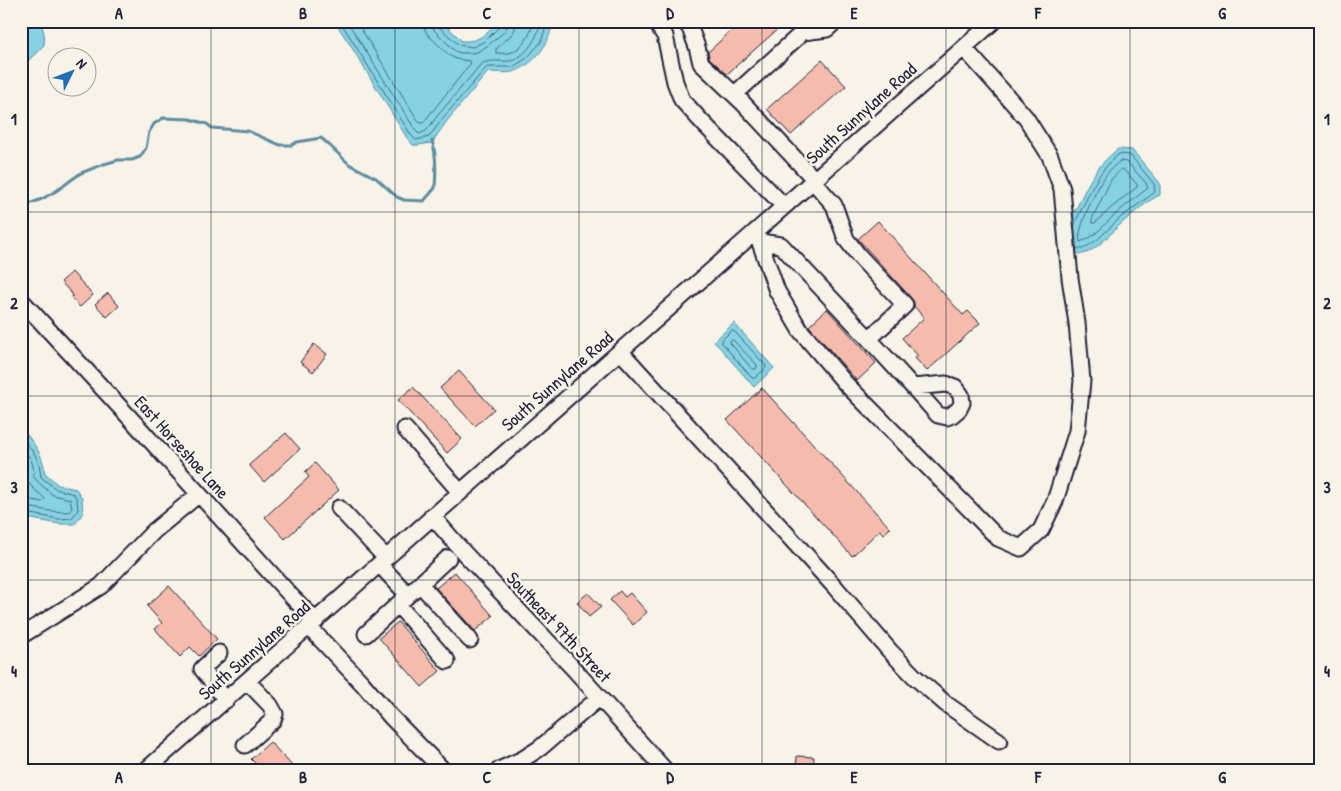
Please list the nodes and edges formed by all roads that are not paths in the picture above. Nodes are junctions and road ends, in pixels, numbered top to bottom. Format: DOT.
graph roads {
  1 [pos="655,21"];
  2 [pos="684,21"];
  3 [pos="836,21"];
  4 [pos="994,21"];
  5 [pos="964,48"];
  6 [pos="734,94"];
  7 [pos="814,180"];
  8 [pos="784,206"];
  9 [pos="758,237"];
  10 [pos="21,300"];
  11 [pos="869,339"];
  12 [pos="620,351"];
  13 [pos="913,387"];
  14 [pos="405,429"];
  15 [pos="460,492"];
  16 [pos="199,494"];
  17 [pos="339,508"];
  18 [pos="432,516"];
  19 [pos="448,558"];
  20 [pos="383,561"];
  21 [pos="420,584"];
  22 [pos="403,600"];
  23 [pos="312,624"];
  24 [pos="366,634"];
  25 [pos="21,636"];
  26 [pos="470,640"];
  27 [pos="219,653"];
  28 [pos="447,662"];
  29 [pos="247,681"];
  30 [pos="599,698"];
  31 [pos="226,700"];
  32 [pos="999,741"];
  33 [pos="245,745"];
  34 [pos="662,766"];
  35 [pos="146,770"];
  36 [pos="443,770"];
  37 [pos="499,770"];
  1 -- 8 [label="street"];
  2 -- 6 [label="street"];
  3 -- 6 [label="street"];
  4 -- 5 [label="street, South Sunnylane Road"];
  5 -- 7 [label="street, South Sunnylane Road"];
  5 -- 9 [label="street"];
  6 -- 7 [label="street"];
  7 -- 8 [label="street, South Sunnylane Road"];
  7 -- 11 [label="street"];
  8 -- 9 [label="street, South Sunnylane Road"];
  9 -- 11 [label="street"];
  9 -- 12 [label="street, South Sunnylane Road"];
  10 -- 16 [label="street, East Horseshoe Lane"];
  11 -- 13 [label="street"];
  12 -- 15 [label="street, South Sunnylane Road"];
  12 -- 32 [label="street"];
  14 -- 15 [label="street"];
  15 -- 18 [label="street, South Sunnylane Road"];
  16 -- 23 [label="street, East Horseshoe Lane"];
  16 -- 25 [label="street"];
  17 -- 20 [label="street"];
  18 -- 20 [label="street, South Sunnylane Road"];
  18 -- 30 [label="street, Southeast 97th Street"];
  19 -- 21 [label="street"];
  20 -- 22 [label="street"];
  20 -- 23 [label="street, South Sunnylane Road"];
  21 -- 22 [label="street"];
  21 -- 26 [label="street"];
  22 -- 24 [label="street"];
  22 -- 28 [label="street"];
  23 -- 29 [label="street, South Sunnylane Road"];
  23 -- 36 [label="street, East Horseshoe Lane"];
  27 -- 31 [label="street"];
  29 -- 31 [label="street, South Sunnylane Road"];
  29 -- 33 [label="street"];
  30 -- 34 [label="street, Southeast 97th Street"];
  30 -- 37 [label="street"];
  31 -- 35 [label="street, South Sunnylane Road"];
}
